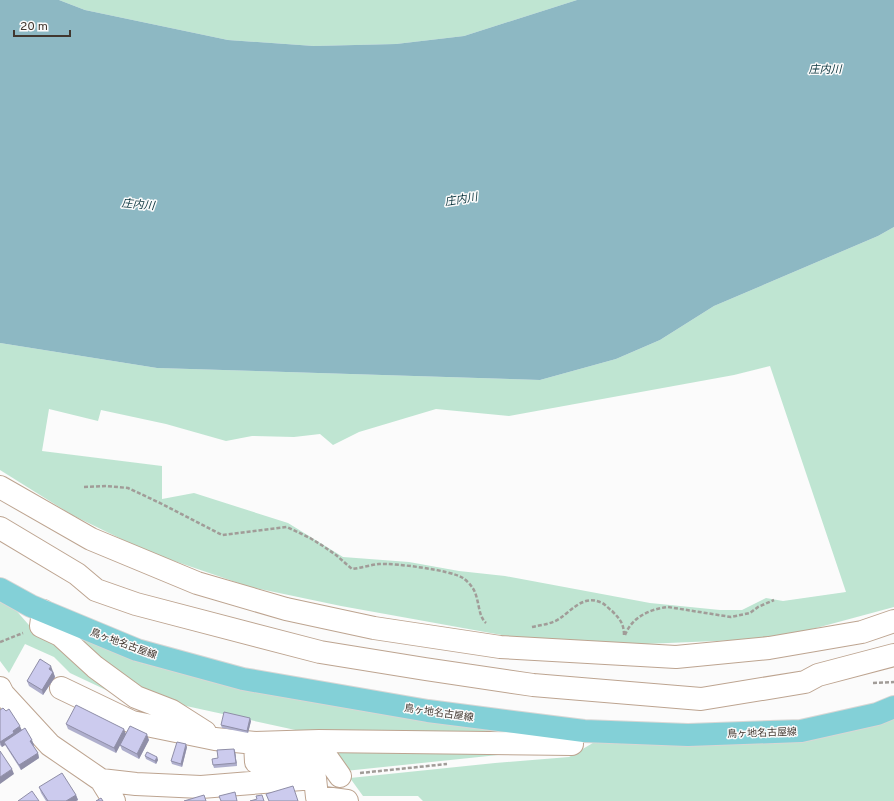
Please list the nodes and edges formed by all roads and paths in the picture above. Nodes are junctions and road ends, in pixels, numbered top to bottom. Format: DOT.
graph roads {
  1 [pos="0,487"];
  2 [pos="84,487"];
  3 [pos="0,528"];
  4 [pos="0,588"];
  5 [pos="774,600"];
  6 [pos="42,619"];
  7 [pos="894,621"];
  8 [pos="488,625"];
  9 [pos="525,628"];
  10 [pos="0,642"];
  11 [pos="624,645"];
  12 [pos="894,655"];
  13 [pos="60,688"];
  14 [pos="1,693"];
  15 [pos="894,707"];
  16 [pos="215,739"];
  17 [pos="255,743"];
  18 [pos="572,744"];
  19 [pos="340,776"];
  20 [pos="101,780"];
  21 [pos="318,799"];
  22 [pos="114,801"];
  23 [pos="347,801"];
  1 -- 11 [label="street"];
  2 -- 8 [label="path"];
  3 -- 12 [label="street"];
  4 -- 6 [label="main road, 鳥ヶ地名古屋線"];
  5 -- 11 [label="path"];
  6 -- 10 [label="path"];
  6 -- 15 [label="main road, 鳥ヶ地名古屋線"];
  6 -- 16 [label="street"];
  7 -- 11 [label="street"];
  9 -- 11 [label="path"];
  13 -- 16 [label="street"];
  14 -- 20 [label="street"];
  16 -- 17 [label="street"];
  17 -- 18 [label="street"];
  17 -- 19 [label="street"];
  20 -- 21 [label="street"];
  20 -- 22 [label="street"];
  21 -- 23 [label="street"];
}
